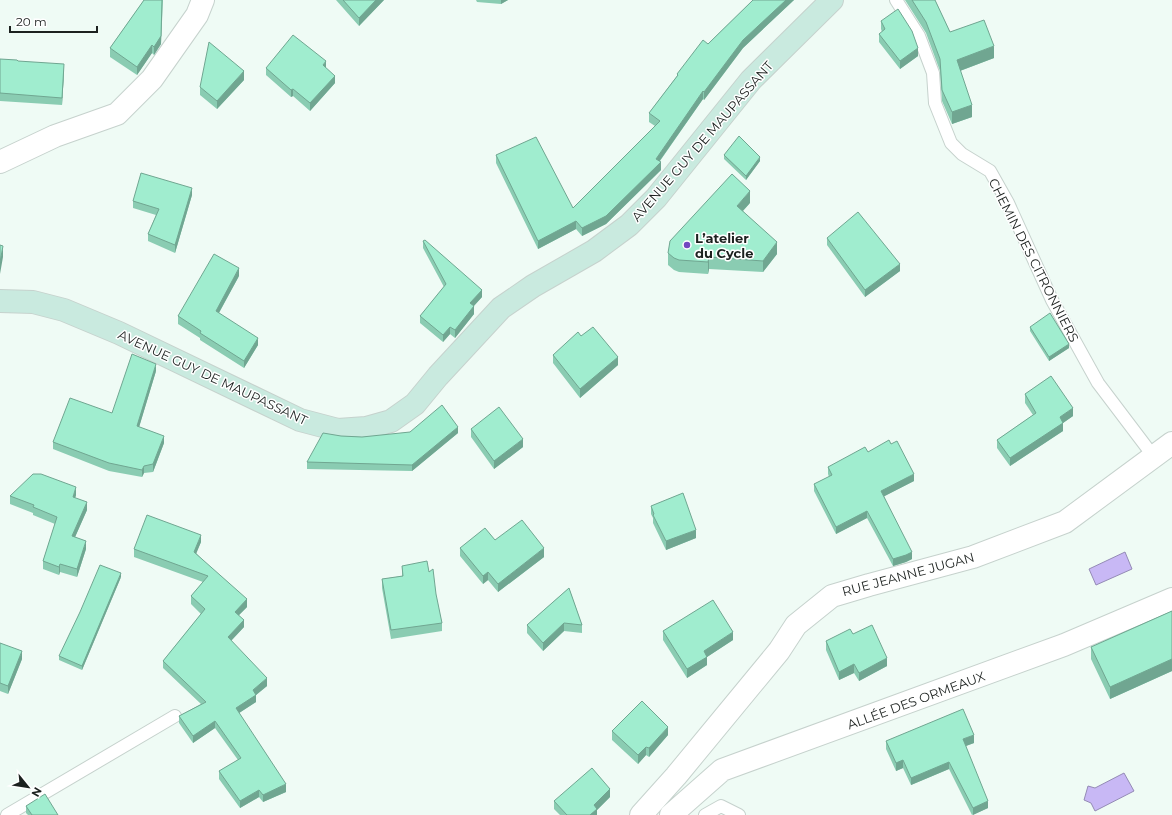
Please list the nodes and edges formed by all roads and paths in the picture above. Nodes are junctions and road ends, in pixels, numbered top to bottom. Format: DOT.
graph roads {
  1 [pos="203,0"];
  2 [pos="832,0"];
  3 [pos="896,0"];
  4 [pos="0,162"];
  5 [pos="0,301"];
  6 [pos="1172,443"];
  7 [pos="1154,457"];
  8 [pos="1172,599"];
  9 [pos="175,716"];
  10 [pos="8,815"];
  11 [pos="641,815"];
  12 [pos="671,815"];
  13 [pos="705,815"];
  14 [pos="739,815"];
  1 -- 4 [label="street"];
  2 -- 5 [label="main road, AVENUE GUY DE MAUPASSANT"];
  3 -- 7 [label="lane, CHEMIN DES CITRONNIERS"];
  6 -- 7 [label="street, RUE JEANNE JUGAN"];
  7 -- 11 [label="street, RUE JEANNE JUGAN"];
  8 -- 12 [label="street, ALLÉE DES ORMEAUX"];
  9 -- 10 [label="lane"];
  13 -- 14 [label="lane"];
}
